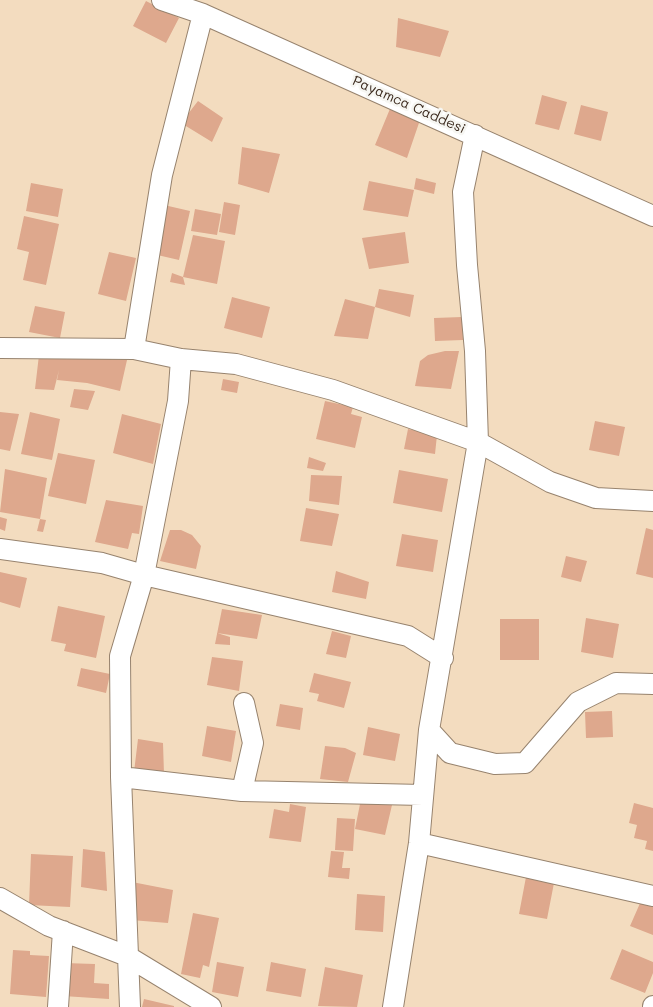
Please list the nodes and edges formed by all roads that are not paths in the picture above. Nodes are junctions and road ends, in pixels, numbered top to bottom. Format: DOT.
graph roads {
  1 [pos="162,0"];
  2 [pos="203,14"];
  3 [pos="476,135"];
  4 [pos="653,216"];
  5 [pos="0,348"];
  6 [pos="134,349"];
  7 [pos="181,359"];
  8 [pos="478,442"];
  9 [pos="653,501"];
  10 [pos="0,549"];
  11 [pos="144,575"];
  12 [pos="443,658"];
  13 [pos="653,684"];
  14 [pos="244,704"];
  15 [pos="429,730"];
  16 [pos="121,777"];
  17 [pos="242,791"];
  18 [pos="423,795"];
  19 [pos="419,844"];
  20 [pos="653,896"];
  21 [pos="0,898"];
  22 [pos="63,931"];
  23 [pos="127,956"];
  24 [pos="58,1007"];
  25 [pos="130,1007"];
  26 [pos="211,1007"];
  27 [pos="393,1007"];
  1 -- 2 [label="street, Payamca Caddesi"];
  2 -- 3 [label="street, Payamca Caddesi"];
  2 -- 6 [label="street"];
  3 -- 4 [label="street, Payamca Caddesi"];
  3 -- 8 [label="street"];
  5 -- 6 [label="street"];
  6 -- 7 [label="street"];
  7 -- 8 [label="street"];
  7 -- 11 [label="street"];
  8 -- 9 [label="street"];
  8 -- 12 [label="street"];
  10 -- 11 [label="street"];
  11 -- 12 [label="street"];
  11 -- 16 [label="street"];
  12 -- 15 [label="street"];
  13 -- 15 [label="street"];
  14 -- 17 [label="street"];
  15 -- 18 [label="street"];
  16 -- 17 [label="street"];
  16 -- 23 [label="street"];
  17 -- 18 [label="street"];
  18 -- 19 [label="street"];
  19 -- 20 [label="street"];
  19 -- 27 [label="street"];
  21 -- 22 [label="street"];
  22 -- 23 [label="street"];
  22 -- 24 [label="street"];
  23 -- 25 [label="street"];
  23 -- 26 [label="street"];
}
